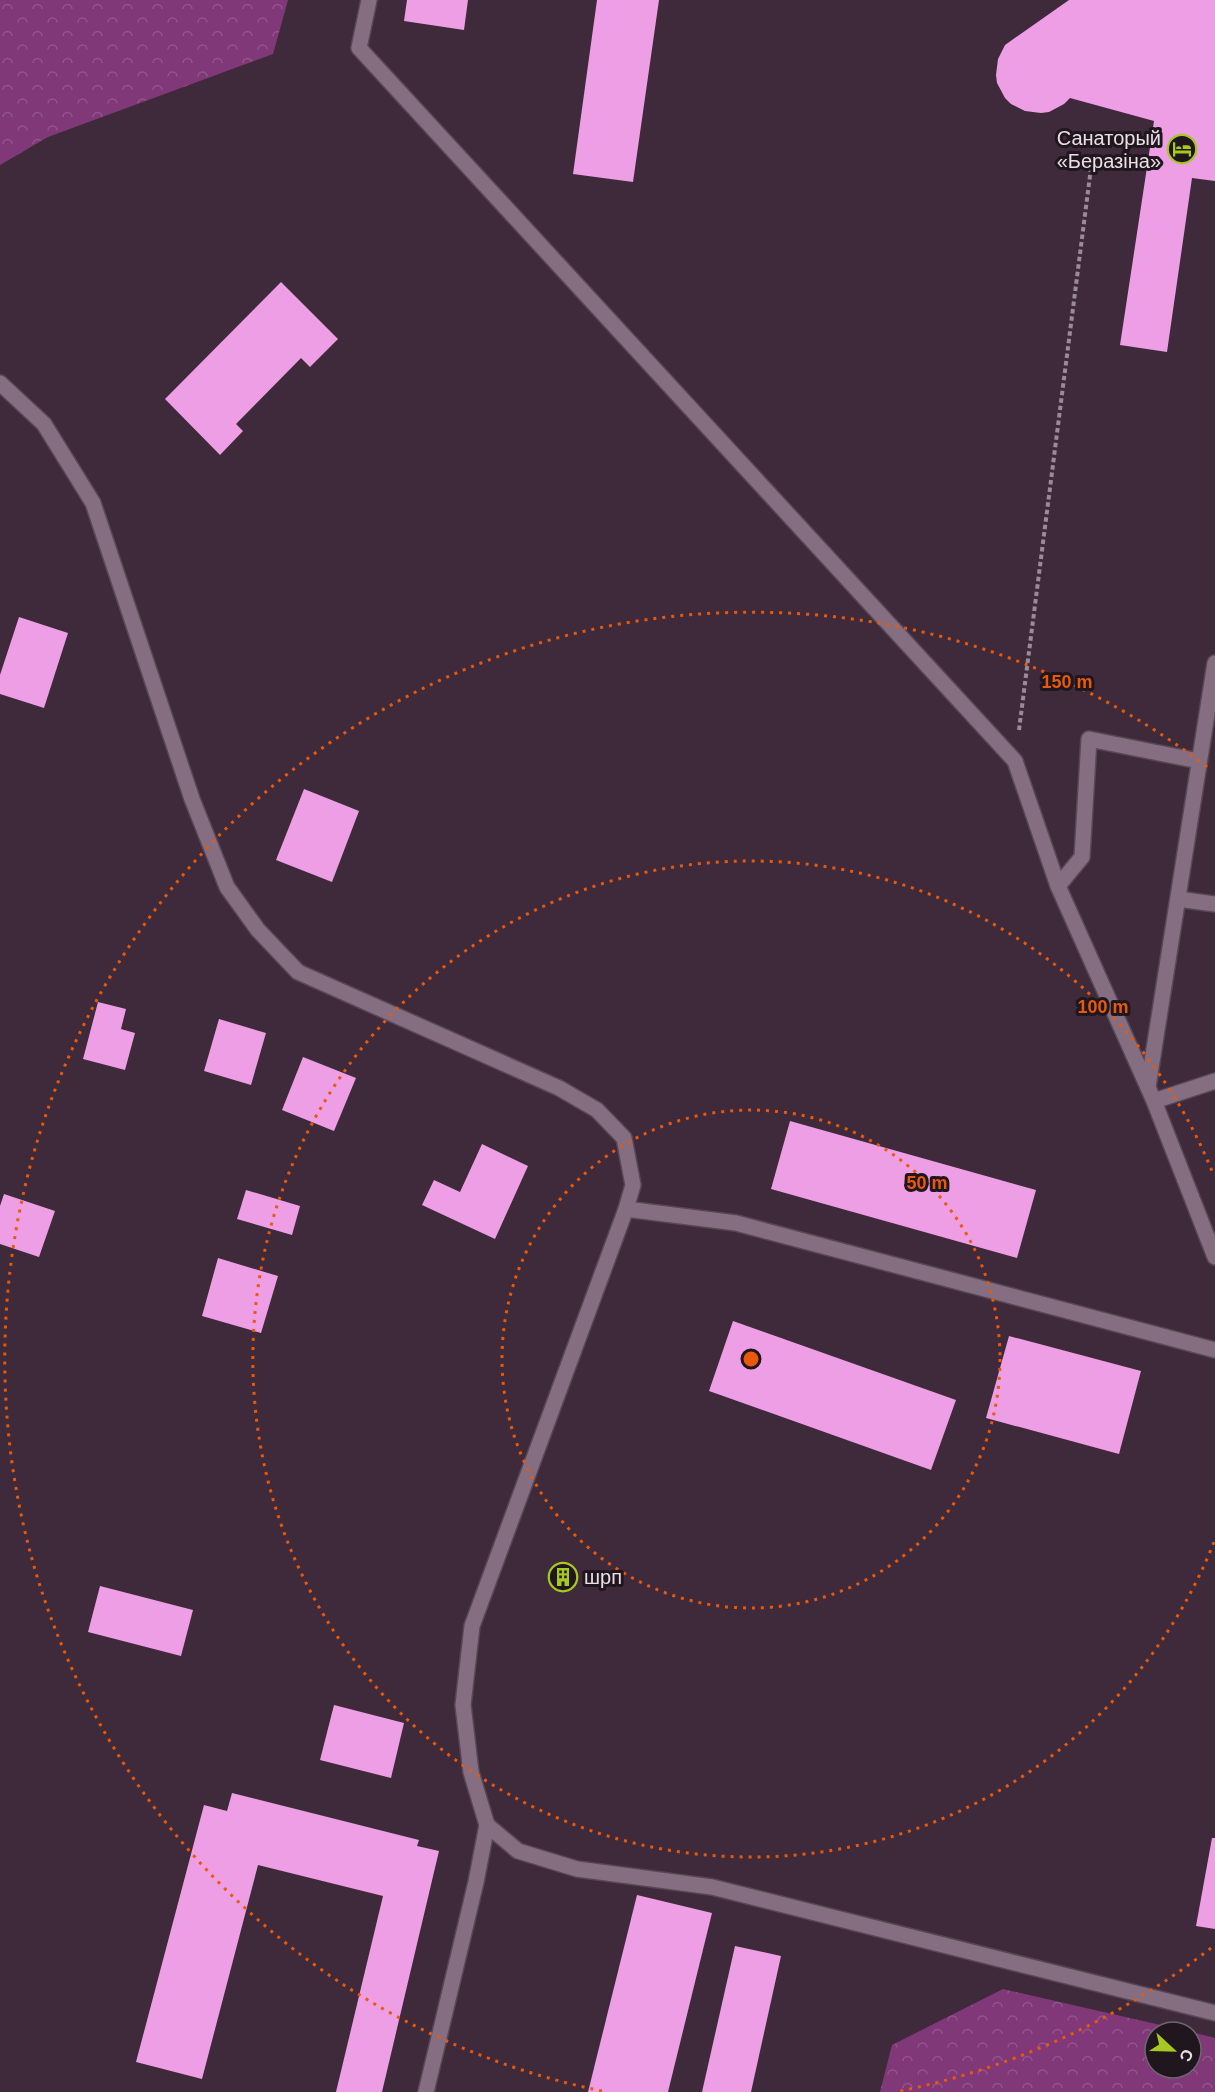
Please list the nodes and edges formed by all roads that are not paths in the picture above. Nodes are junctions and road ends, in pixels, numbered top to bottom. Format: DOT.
graph roads {
  1 [pos="369,0"];
  2 [pos="0,383"];
  3 [pos="1215,663"];
  4 [pos="1199,761"];
  5 [pos="1058,886"];
  6 [pos="1178,899"];
  7 [pos="1215,904"];
  8 [pos="1215,1081"];
  9 [pos="1151,1094"];
  10 [pos="626,1209"];
  11 [pos="1215,1257"];
  12 [pos="1215,1350"];
  13 [pos="487,1825"];
  14 [pos="1215,2013"];
  15 [pos="426,2092"];
  1 -- 5 [label="street"];
  2 -- 10 [label="street"];
  3 -- 4 [label="street"];
  4 -- 5 [label="street"];
  4 -- 6 [label="street"];
  5 -- 9 [label="street"];
  6 -- 7 [label="street"];
  6 -- 9 [label="street"];
  8 -- 9 [label="street"];
  9 -- 11 [label="street"];
  10 -- 12 [label="street"];
  10 -- 13 [label="street"];
  13 -- 14 [label="street"];
  13 -- 15 [label="street"];
}
